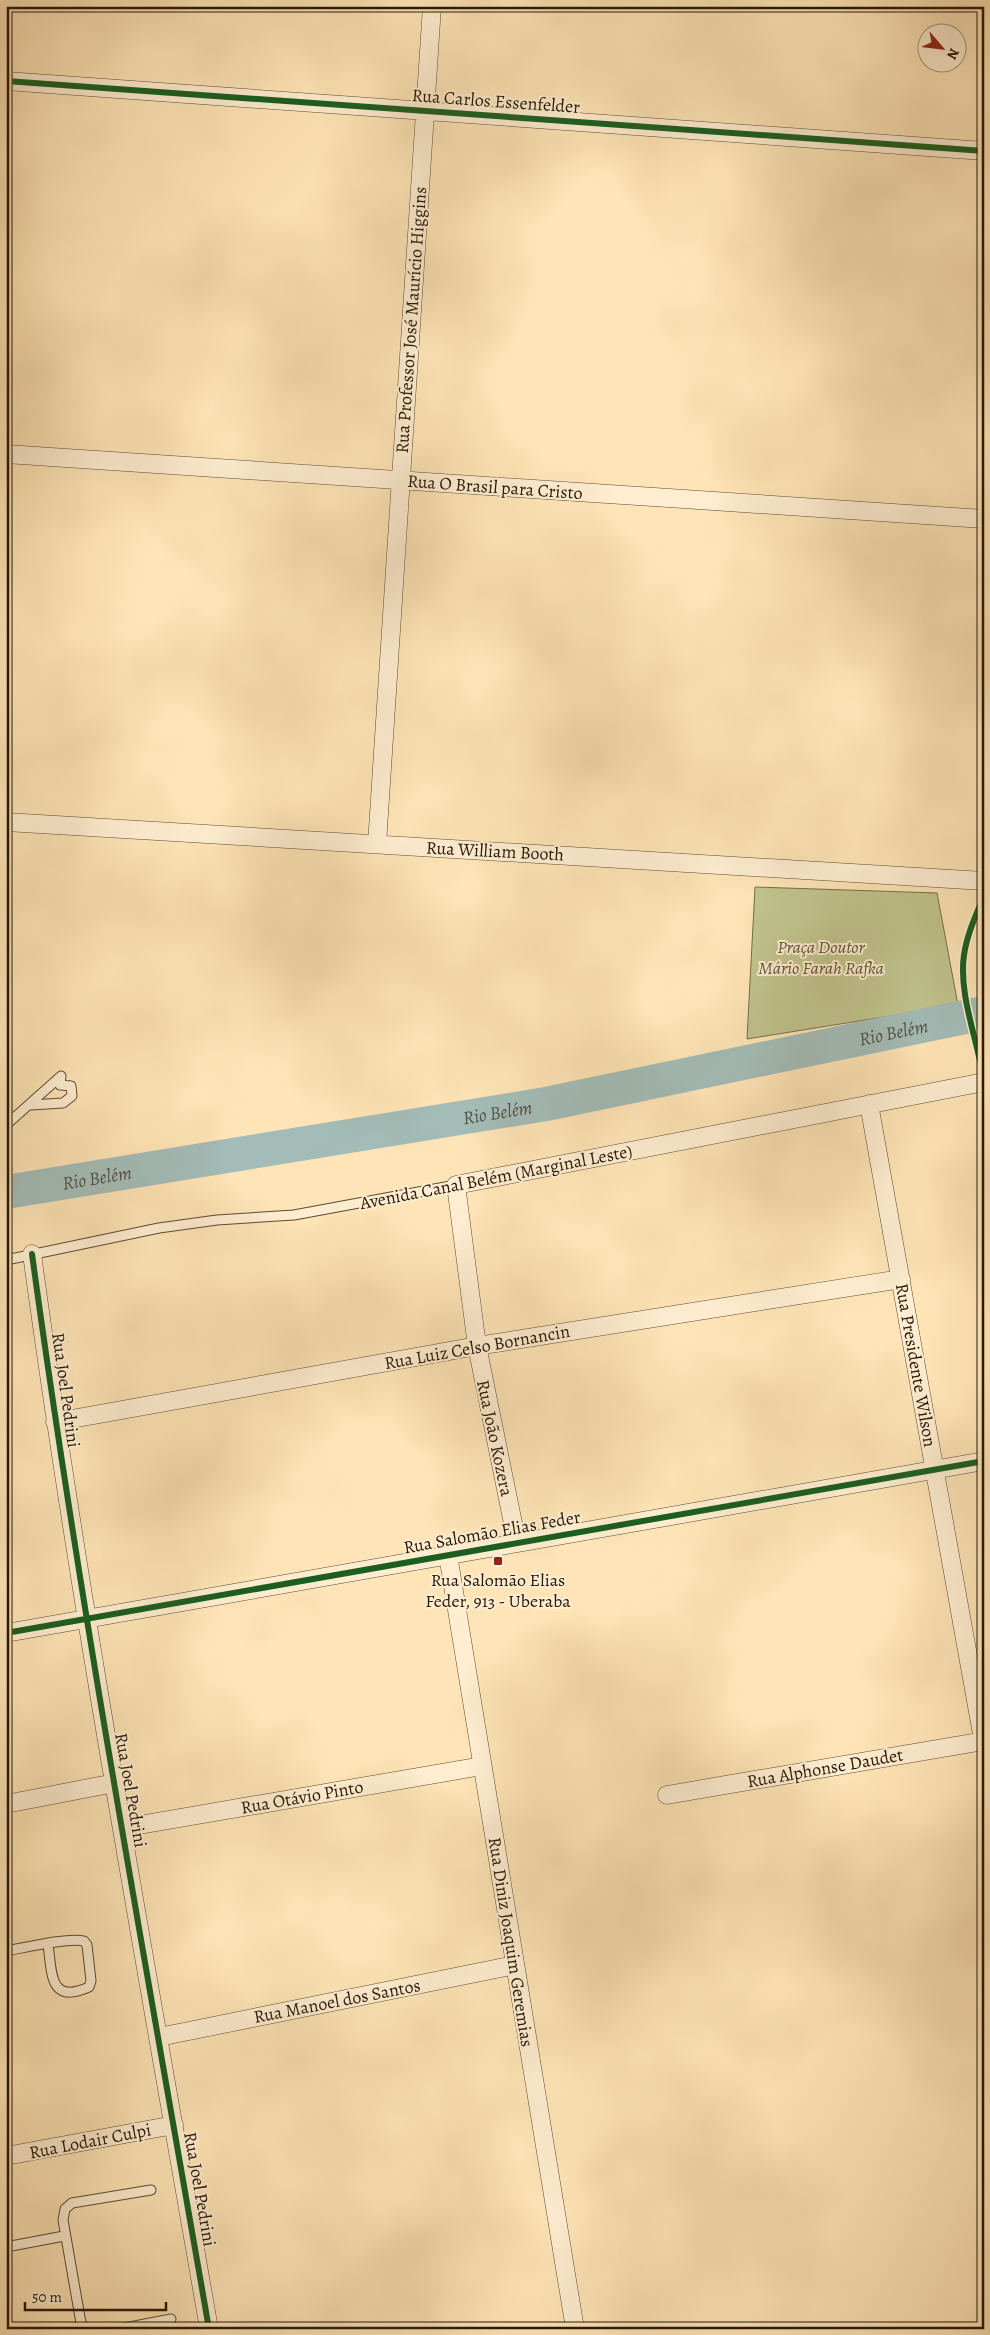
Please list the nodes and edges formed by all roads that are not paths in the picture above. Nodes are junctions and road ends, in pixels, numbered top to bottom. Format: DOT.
graph roads {
  1 [pos="432,6"];
  2 [pos="6,81"];
  3 [pos="425,111"];
  4 [pos="984,152"];
  5 [pos="6,454"];
  6 [pos="401,480"];
  7 [pos="984,519"];
  8 [pos="6,822"];
  9 [pos="377,844"];
  10 [pos="984,881"];
  11 [pos="984,1082"];
  12 [pos="870,1104"];
  13 [pos="31,1105"];
  14 [pos="6,1125"];
  15 [pos="456,1185"];
  16 [pos="32,1254"];
  17 [pos="6,1260"];
  18 [pos="901,1279"];
  19 [pos="477,1346"];
  20 [pos="55,1422"];
  21 [pos="984,1461"];
  22 [pos="935,1470"];
  23 [pos="517,1543"];
  24 [pos="448,1555"];
  25 [pos="86,1619"];
  26 [pos="6,1633"];
  27 [pos="984,1742"];
  28 [pos="482,1766"];
  29 [pos="115,1783"];
  30 [pos="667,1795"];
  31 [pos="6,1804"];
  32 [pos="122,1828"];
  33 [pos="48,1944"];
  34 [pos="6,1951"];
  35 [pos="514,1965"];
  36 [pos="159,2037"];
  37 [pos="174,2125"];
  38 [pos="6,2156"];
  39 [pos="151,2190"];
  40 [pos="64,2236"];
  41 [pos="6,2247"];
  42 [pos="170,2319"];
  43 [pos="86,2329"];
  44 [pos="119,2329"];
  45 [pos="209,2329"];
  46 [pos="575,2329"];
  1 -- 3 [label="street, Rua Professor José Maurício Higgins"];
  2 -- 3 [label="street, Rua Carlos Essenfelder"];
  3 -- 4 [label="street, Rua Carlos Essenfelder"];
  3 -- 6 [label="street, Rua Professor José Maurício Higgins"];
  5 -- 6 [label="street, Rua O Brasil para Cristo"];
  6 -- 7 [label="street, Rua O Brasil para Cristo"];
  6 -- 9 [label="street, Rua Professor José Maurício Higgins"];
  8 -- 9 [label="street, Rua William Booth"];
  9 -- 10 [label="street, Rua William Booth"];
  11 -- 12 [label="street, Avenida Canal Belém (Marginal Leste)"];
  12 -- 15 [label="street, Avenida Canal Belém (Marginal Leste)"];
  12 -- 18 [label="street, Rua Presidente Wilson"];
  13 -- 13 [label="lane"];
  13 -- 14 [label="lane"];
  15 -- 16 [label="lane, Avenida Canal Belém (Marginal Leste)"];
  15 -- 19 [label="street, Rua João Kozera"];
  16 -- 17 [label="lane, Avenida Canal Belém (Marginal Leste)"];
  16 -- 20 [label="street, Rua Joel Pedrini"];
  18 -- 19 [label="street, Rua Luiz Celso Bornancin"];
  18 -- 22 [label="street, Rua Presidente Wilson"];
  19 -- 20 [label="street, Rua Luiz Celso Bornancin"];
  19 -- 23 [label="street, Rua João Kozera"];
  20 -- 25 [label="street, Rua Joel Pedrini"];
  21 -- 22 [label="street, Rua Salomão Elias Feder"];
  22 -- 23 [label="street, Rua Salomão Elias Feder"];
  22 -- 27 [label="street, Rua Presidente Wilson"];
  23 -- 24 [label="street, Rua Salomão Elias Feder"];
  24 -- 25 [label="street, Rua Salomão Elias Feder"];
  24 -- 28 [label="street, Rua Diniz Joaquim Geremias"];
  25 -- 26 [label="street, Rua Salomão Elias Feder"];
  25 -- 29 [label="street, Rua Joel Pedrini"];
  27 -- 30 [label="street, Rua Alphonse Daudet"];
  28 -- 32 [label="street, Rua Otávio Pinto"];
  28 -- 35 [label="street, Rua Diniz Joaquim Geremias"];
  29 -- 31 [label="street"];
  29 -- 32 [label="street, Rua Joel Pedrini"];
  32 -- 36 [label="street, Rua Joel Pedrini"];
  33 -- 33 [label="lane"];
  33 -- 34 [label="lane"];
  35 -- 36 [label="street, Rua Manoel dos Santos"];
  35 -- 46 [label="street, Rua Diniz Joaquim Geremias"];
  36 -- 37 [label="street, Rua Joel Pedrini"];
  37 -- 38 [label="street, Rua Lodair Culpi"];
  37 -- 45 [label="street, Rua Joel Pedrini"];
  39 -- 40 [label="lane"];
  40 -- 41 [label="lane"];
  40 -- 43 [label="lane"];
  42 -- 44 [label="lane"];
}
